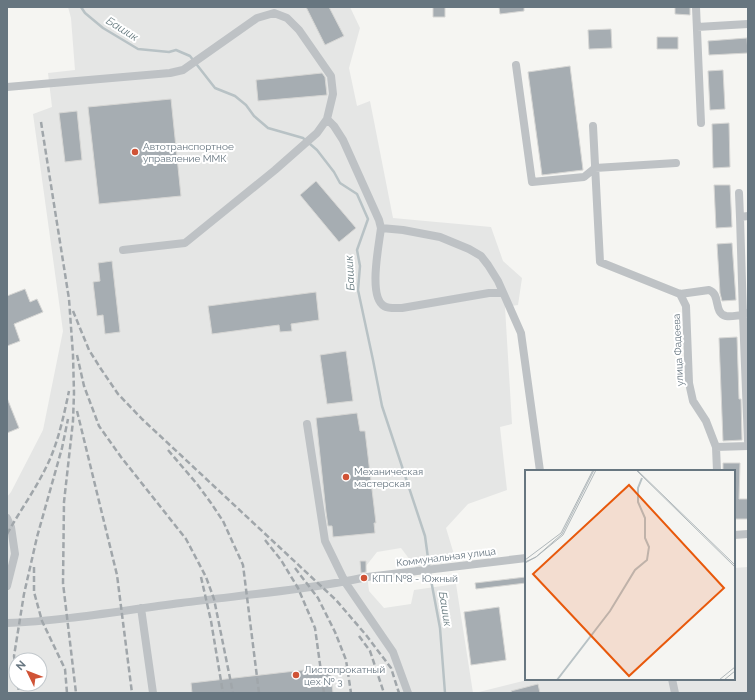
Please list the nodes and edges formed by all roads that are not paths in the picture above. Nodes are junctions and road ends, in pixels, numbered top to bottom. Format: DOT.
graph roads {
  1 [pos="696,7"];
  2 [pos="748,24"];
  3 [pos="697,27"];
  4 [pos="516,65"];
  5 [pos="7,88"];
  6 [pos="327,119"];
  7 [pos="701,123"];
  8 [pos="593,126"];
  9 [pos="676,163"];
  10 [pos="595,168"];
  11 [pos="739,194"];
  12 [pos="744,216"];
  13 [pos="381,228"];
  14 [pos="123,250"];
  15 [pos="502,292"];
  16 [pos="680,294"];
  17 [pos="746,314"];
  18 [pos="307,424"];
  19 [pos="748,441"];
  20 [pos="748,446"];
  21 [pos="716,447"];
  22 [pos="540,470"];
  23 [pos="717,470"];
  24 [pos="7,518"];
  25 [pos="748,534"];
  26 [pos="735,535"];
  27 [pos="525,558"];
  28 [pos="345,582"];
  29 [pos="7,586"];
  30 [pos="141,608"];
  31 [pos="7,623"];
  32 [pos="672,680"];
  33 [pos="153,693"];
  34 [pos="408,693"];
  35 [pos="675,693"];
  1 -- 3 [label="street"];
  2 -- 3 [label="street"];
  3 -- 7 [label="street"];
  4 -- 10 [label="street"];
  5 -- 6 [label="street"];
  6 -- 13 [label="street"];
  6 -- 14 [label="street"];
  8 -- 10 [label="street"];
  9 -- 10 [label="street"];
  10 -- 16 [label="street"];
  11 -- 12 [label="street"];
  12 -- 17 [label="street"];
  13 -- 15 [label="street"];
  13 -- 15 [label="street"];
  15 -- 22 [label="street"];
  16 -- 17 [label="street"];
  16 -- 21 [label="street, улица Фадеева"];
  17 -- 19 [label="street"];
  18 -- 28 [label="street"];
  20 -- 21 [label="street"];
  21 -- 23 [label="street, улица Фадеева"];
  24 -- 29 [label="street"];
  25 -- 26 [label="street"];
  27 -- 28 [label="street, Коммунальная улица"];
  28 -- 30 [label="street, Коммунальная улица"];
  28 -- 34 [label="street"];
  30 -- 31 [label="street, Коммунальная улица"];
  30 -- 33 [label="street"];
  32 -- 35 [label="street"];
}
